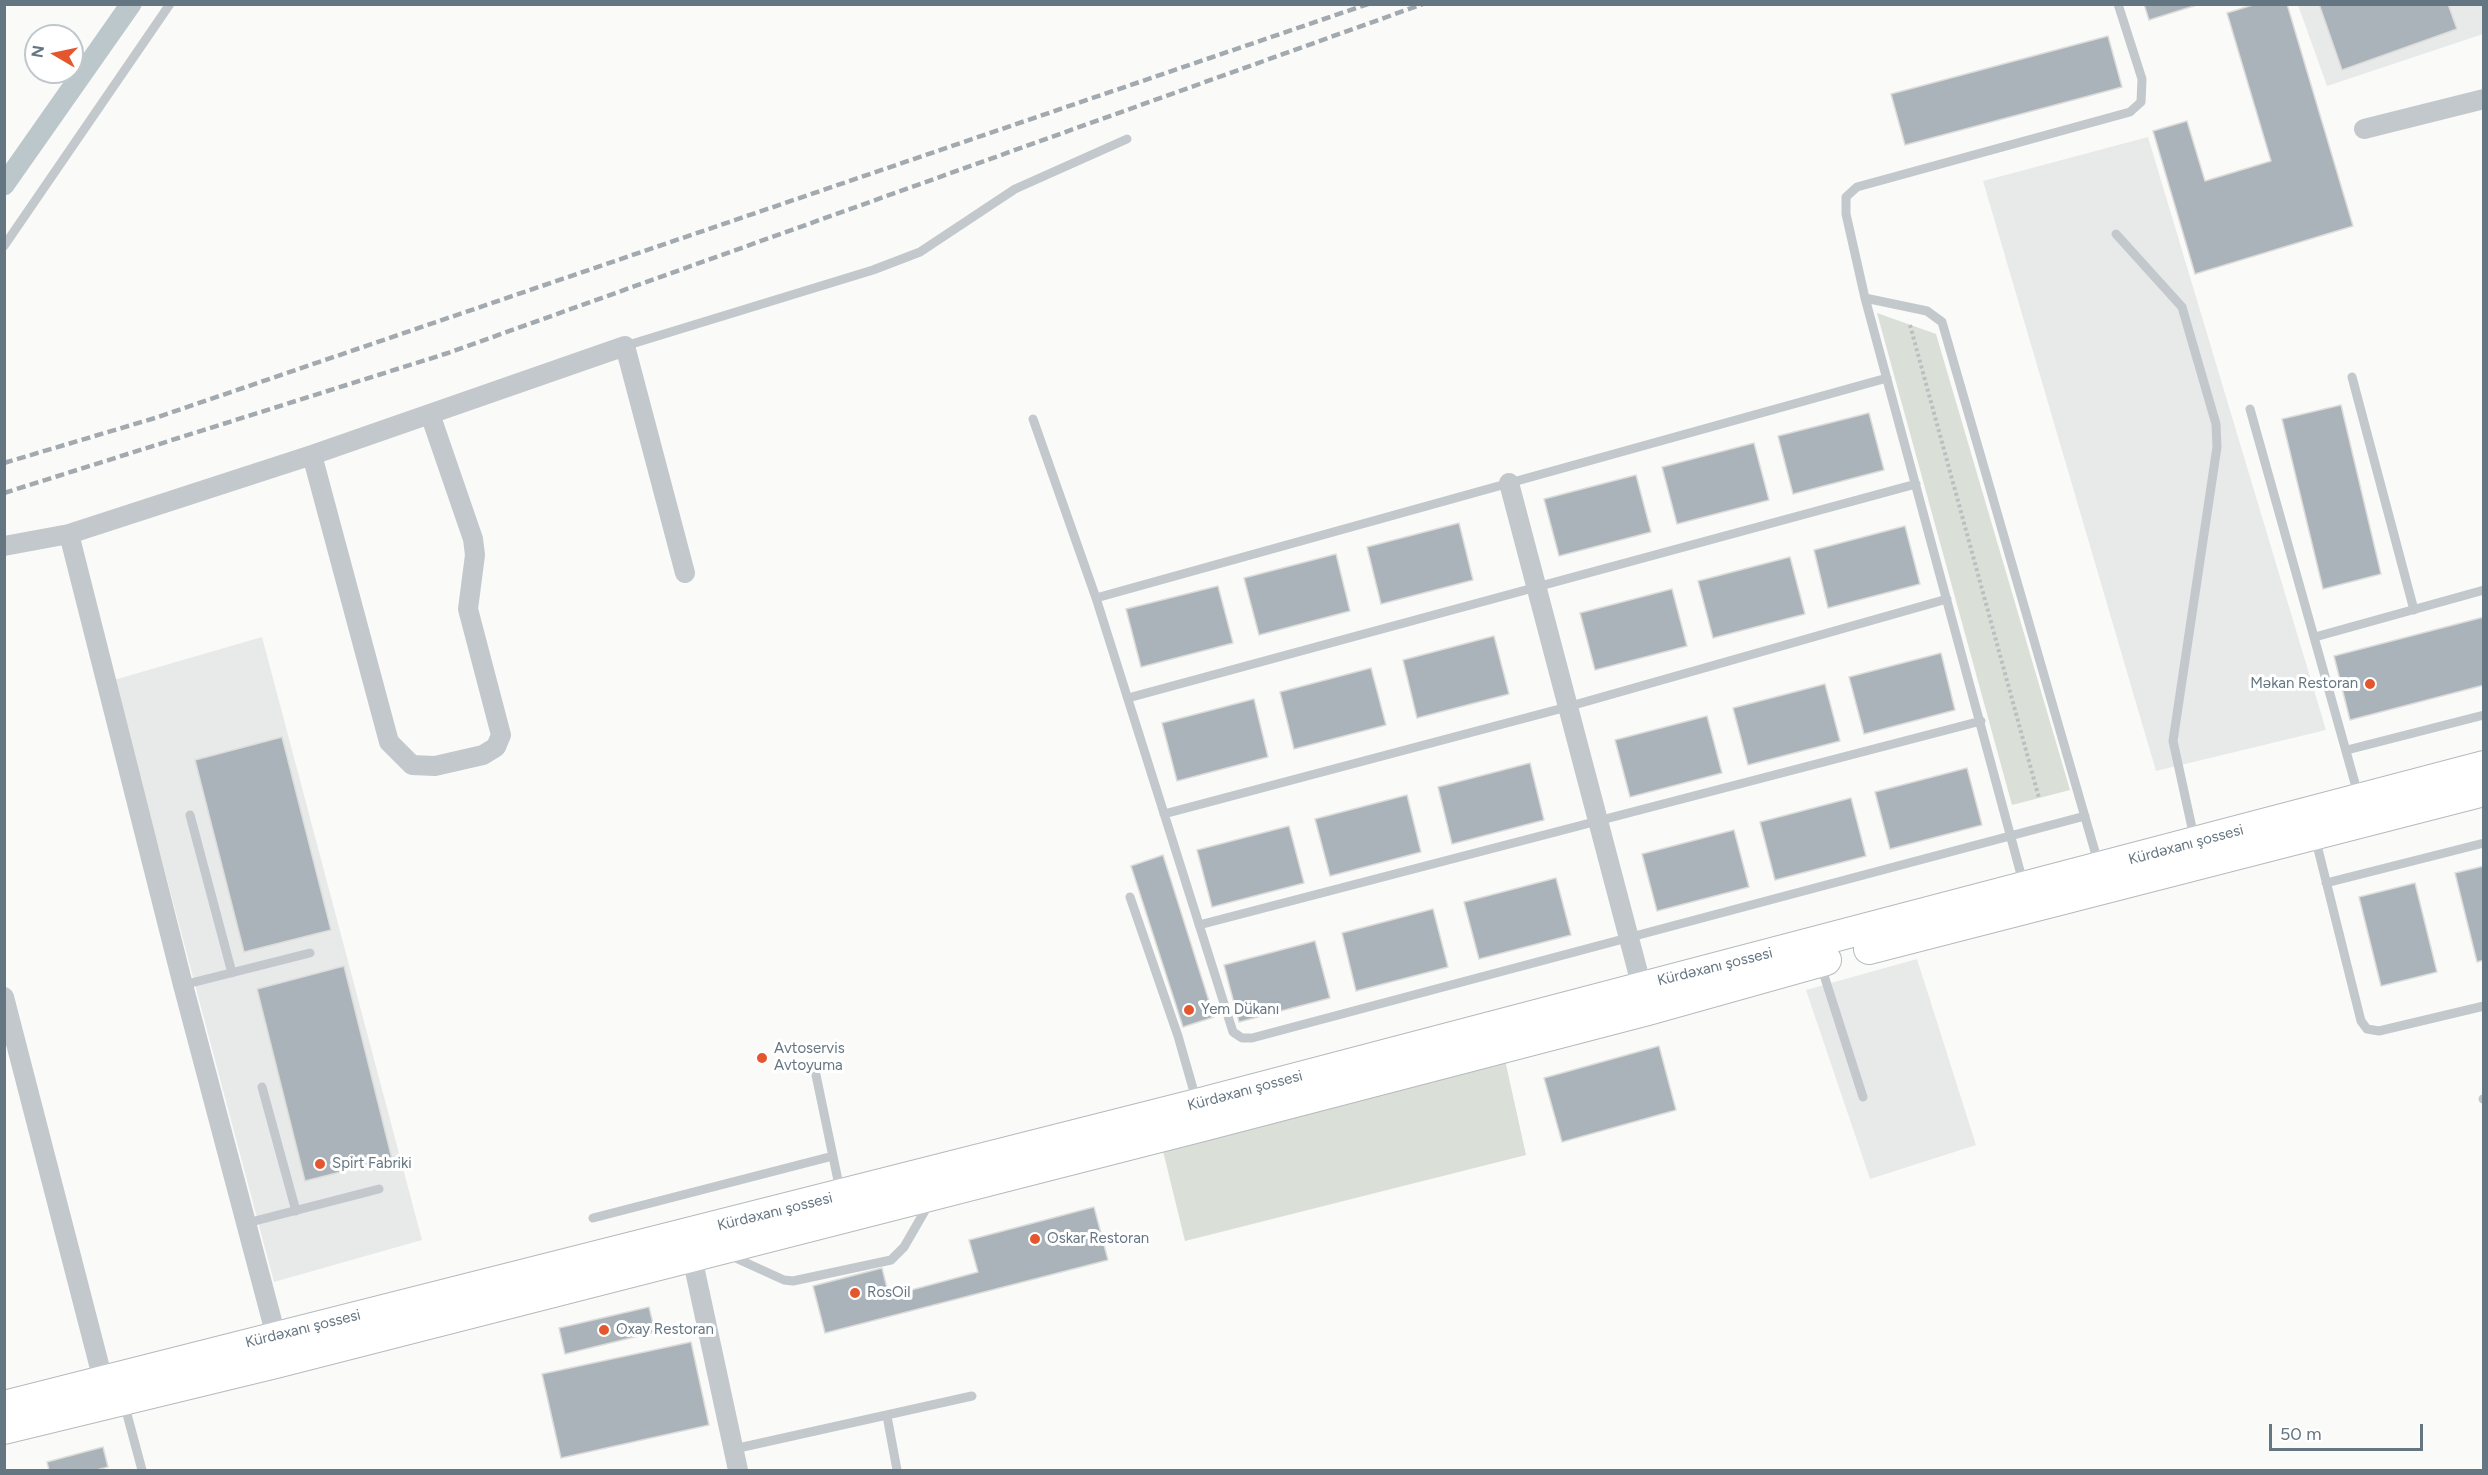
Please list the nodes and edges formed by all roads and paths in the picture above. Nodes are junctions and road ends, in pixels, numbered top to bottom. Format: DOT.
graph roads {
  1 [pos="171,4"];
  2 [pos="2118,4"];
  3 [pos="2484,99"];
  4 [pos="2364,129"];
  5 [pos="1127,139"];
  6 [pos="2115,234"];
  7 [pos="4,246"];
  8 [pos="1865,298"];
  9 [pos="1910,325"];
  10 [pos="625,346"];
  11 [pos="1887,378"];
  12 [pos="2352,378"];
  13 [pos="2250,409"];
  14 [pos="430,414"];
  15 [pos="1034,419"];
  16 [pos="312,456"];
  17 [pos="1509,483"];
  18 [pos="1916,484"];
  19 [pos="69,534"];
  20 [pos="4,546"];
  21 [pos="685,573"];
  22 [pos="1536,588"];
  23 [pos="2484,590"];
  24 [pos="1096,598"];
  25 [pos="1947,599"];
  26 [pos="2414,609"];
  27 [pos="2315,637"];
  28 [pos="1128,698"];
  29 [pos="1567,707"];
  30 [pos="2484,715"];
  31 [pos="1981,721"];
  32 [pos="2347,750"];
  33 [pos="2484,766"];
  34 [pos="2484,791"];
  35 [pos="2039,798"];
  36 [pos="2360,800"];
  37 [pos="1164,814"];
  38 [pos="190,815"];
  39 [pos="2085,816"];
  40 [pos="1598,823"];
  41 [pos="2315,835"];
  42 [pos="2012,836"];
  43 [pos="2195,842"];
  44 [pos="2484,843"];
  45 [pos="2100,867"];
  46 [pos="2326,883"];
  47 [pos="2024,887"];
  48 [pos="1130,897"];
  49 [pos="1199,925"];
  50 [pos="1629,939"];
  51 [pos="310,953"];
  52 [pos="1820,961"];
  53 [pos="232,973"];
  54 [pos="183,985"];
  55 [pos="4,997"];
  56 [pos="1645,998"];
  57 [pos="2484,1006"];
  58 [pos="816,1075"];
  59 [pos="262,1087"];
  60 [pos="1863,1097"];
  61 [pos="1197,1104"];
  62 [pos="833,1156"];
  63 [pos="379,1189"];
  64 [pos="841,1195"];
  65 [pos="935,1195"];
  66 [pos="296,1210"];
  67 [pos="593,1218"];
  68 [pos="247,1223"];
  69 [pos="707,1245"];
  70 [pos="276,1336"];
  71 [pos="113,1389"];
  72 [pos="972,1396"];
  73 [pos="4,1406"];
  74 [pos="887,1416"];
  75 [pos="4,1429"];
  76 [pos="734,1449"];
  77 [pos="142,1470"];
  78 [pos="738,1470"];
  79 [pos="897,1470"];
  1 -- 7 [label="lane"];
  2 -- 8 [label="lane"];
  3 -- 4 [label="street"];
  5 -- 10 [label="lane"];
  6 -- 43 [label="lane"];
  8 -- 11 [label="lane"];
  8 -- 39 [label="lane"];
  9 -- 35 [label="path"];
  10 -- 14 [label="street"];
  10 -- 21 [label="street"];
  11 -- 17 [label="lane"];
  11 -- 18 [label="lane"];
  12 -- 26 [label="lane"];
  13 -- 27 [label="lane"];
  14 -- 16 [label="street"];
  14 -- 16 [label="street"];
  15 -- 24 [label="lane"];
  16 -- 19 [label="street"];
  17 -- 22 [label="street"];
  17 -- 24 [label="lane"];
  18 -- 22 [label="lane"];
  18 -- 25 [label="lane"];
  19 -- 20 [label="street"];
  19 -- 54 [label="street"];
  22 -- 28 [label="lane"];
  22 -- 29 [label="street"];
  23 -- 26 [label="lane"];
  24 -- 28 [label="lane"];
  25 -- 29 [label="lane"];
  25 -- 31 [label="lane"];
  26 -- 27 [label="lane"];
  27 -- 32 [label="lane"];
  28 -- 37 [label="lane"];
  29 -- 37 [label="lane"];
  29 -- 40 [label="street"];
  30 -- 32 [label="lane"];
  31 -- 40 [label="lane"];
  31 -- 42 [label="lane"];
  32 -- 36 [label="lane"];
  33 -- 36 [label="main road, Kürdəxanı şossesi"];
  34 -- 41 [label="main road, Kürdəxanı şossesi"];
  36 -- 43 [label="main road, Kürdəxanı şossesi"];
  37 -- 49 [label="lane"];
  38 -- 53 [label="lane"];
  39 -- 42 [label="lane"];
  39 -- 45 [label="lane"];
  40 -- 49 [label="lane"];
  40 -- 50 [label="street"];
  41 -- 46 [label="lane"];
  41 -- 52 [label="main road, Kürdəxanı şossesi"];
  42 -- 47 [label="lane"];
  42 -- 50 [label="lane"];
  43 -- 45 [label="main road, Kürdəxanı şossesi"];
  44 -- 46 [label="lane"];
  45 -- 47 [label="main road, Kürdəxanı şossesi"];
  46 -- 57 [label="lane"];
  47 -- 56 [label="main road, Kürdəxanı şossesi"];
  48 -- 61 [label="lane"];
  49 -- 50 [label="lane"];
  50 -- 56 [label="street"];
  51 -- 53 [label="lane"];
  52 -- 56 [label="main road, Kürdəxanı şossesi"];
  52 -- 60 [label="lane"];
  53 -- 54 [label="lane"];
  54 -- 68 [label="street"];
  55 -- 71 [label="street"];
  56 -- 61 [label="main road, Kürdəxanı şossesi"];
  56 -- 65 [label="main road, Kürdəxanı şossesi"];
  58 -- 62 [label="lane"];
  59 -- 66 [label="lane"];
  61 -- 64 [label="main road, Kürdəxanı şossesi"];
  62 -- 64 [label="lane"];
  62 -- 67 [label="lane"];
  63 -- 66 [label="lane"];
  64 -- 69 [label="main road, Kürdəxanı şossesi"];
  65 -- 69 [label="main road, Kürdəxanı şossesi"];
  65 -- 69 [label="lane"];
  66 -- 68 [label="lane"];
  68 -- 70 [label="street"];
  69 -- 70 [label="main road, Kürdəxanı şossesi"];
  69 -- 71 [label="main road, Kürdəxanı şossesi"];
  69 -- 76 [label="street"];
  70 -- 71 [label="main road, Kürdəxanı şossesi"];
  71 -- 73 [label="main road, Kürdəxanı şossesi"];
  71 -- 75 [label="main road, Kürdəxanı şossesi"];
  71 -- 77 [label="lane"];
  72 -- 74 [label="lane"];
  74 -- 76 [label="lane"];
  74 -- 79 [label="lane"];
  76 -- 78 [label="street"];
}
